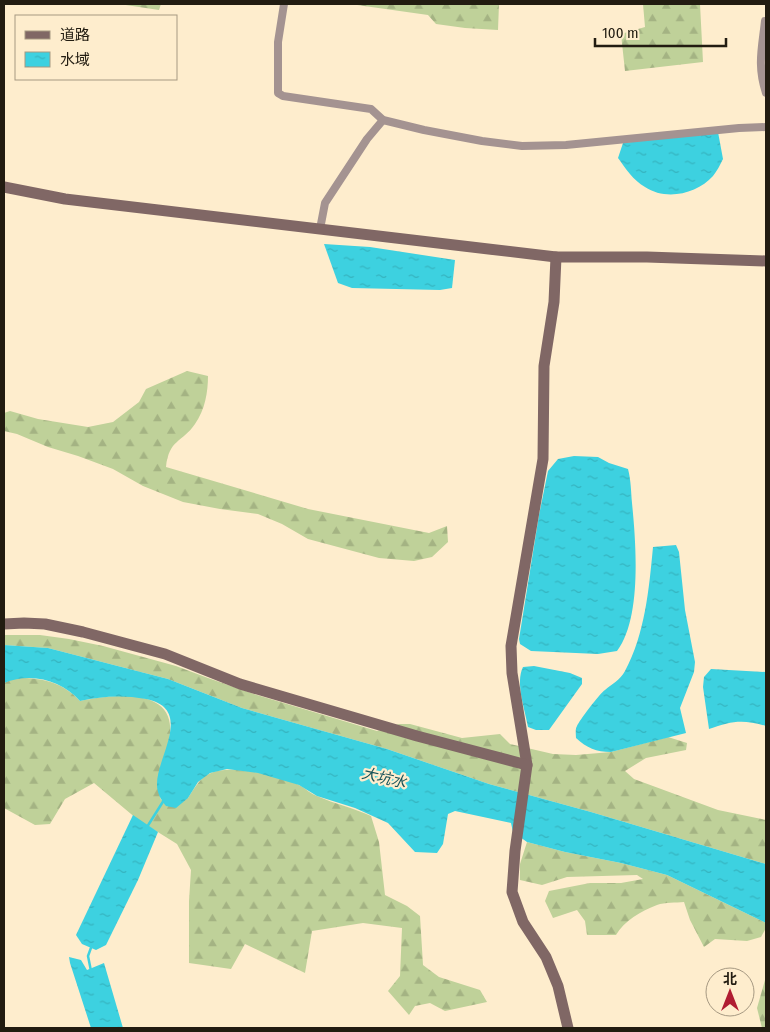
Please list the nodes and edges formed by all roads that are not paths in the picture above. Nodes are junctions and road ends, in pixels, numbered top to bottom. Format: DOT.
graph roads {
  1 [pos="284,4"];
  2 [pos="765,21"];
  3 [pos="766,92"];
  4 [pos="383,120"];
  5 [pos="766,127"];
  6 [pos="4,186"];
  7 [pos="320,229"];
  8 [pos="556,257"];
  9 [pos="766,261"];
  10 [pos="4,624"];
  11 [pos="527,771"];
  12 [pos="568,1028"];
  1 -- 4 [label="street"];
  2 -- 3 [label="street"];
  4 -- 5 [label="street"];
  4 -- 7 [label="street"];
  6 -- 7 [label="street"];
  7 -- 8 [label="street"];
  8 -- 9 [label="street"];
  8 -- 11 [label="street"];
  10 -- 11 [label="street"];
  11 -- 12 [label="street"];
}
